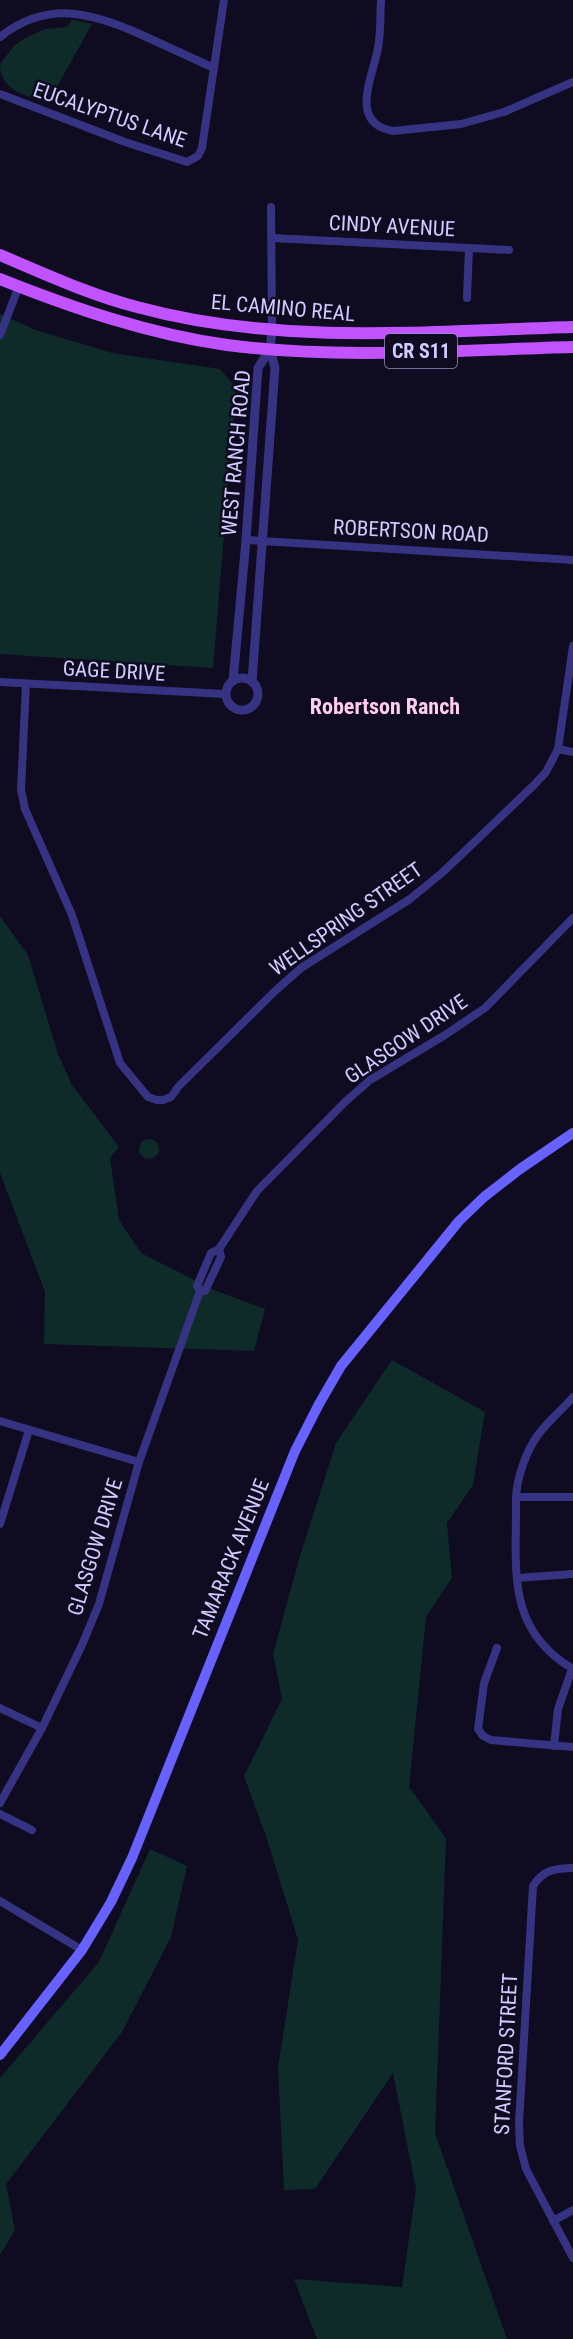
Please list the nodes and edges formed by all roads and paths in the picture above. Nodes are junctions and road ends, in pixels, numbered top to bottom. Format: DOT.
graph roads {
  1 [pos="224,0"];
  2 [pos="381,0"];
  3 [pos="0,37"];
  4 [pos="214,68"];
  5 [pos="573,82"];
  6 [pos="0,94"];
  7 [pos="271,207"];
  8 [pos="272,238"];
  9 [pos="468,248"];
  10 [pos="509,250"];
  11 [pos="0,255"];
  12 [pos="0,279"];
  13 [pos="19,286"];
  14 [pos="467,298"];
  15 [pos="573,327"];
  16 [pos="272,331"];
  17 [pos="0,335"];
  18 [pos="573,347"];
  19 [pos="270,349"];
  20 [pos="246,540"];
  21 [pos="264,540"];
  22 [pos="573,560"];
  23 [pos="573,646"];
  24 [pos="572,657"];
  25 [pos="233,681"];
  26 [pos="0,682"];
  27 [pos="252,682"];
  28 [pos="26,684"];
  29 [pos="225,694"];
  30 [pos="558,750"];
  31 [pos="573,752"];
  32 [pos="573,918"];
  33 [pos="573,1133"];
  34 [pos="573,1397"];
  35 [pos="0,1422"];
  36 [pos="29,1430"];
  37 [pos="139,1462"];
  38 [pos="516,1497"];
  39 [pos="573,1497"];
  40 [pos="0,1524"];
  41 [pos="573,1574"];
  42 [pos="517,1578"];
  43 [pos="497,1648"];
  44 [pos="573,1669"];
  45 [pos="0,1708"];
  46 [pos="42,1728"];
  47 [pos="554,1746"];
  48 [pos="573,1747"];
  49 [pos="0,1803"];
  50 [pos="0,1814"];
  51 [pos="32,1830"];
  52 [pos="573,1868"];
  53 [pos="0,1900"];
  54 [pos="82,1950"];
  55 [pos="0,2055"];
  56 [pos="573,2210"];
  57 [pos="553,2221"];
  58 [pos="573,2258"];
  1 -- 4 [label="street"];
  2 -- 5 [label="street"];
  3 -- 4 [label="street"];
  4 -- 6 [label="street, EUCALYPTUS LANE"];
  7 -- 8 [label="street"];
  8 -- 9 [label="street, CINDY AVENUE"];
  8 -- 16 [label="street"];
  9 -- 10 [label="street, CINDY AVENUE"];
  9 -- 14 [label="street"];
  11 -- 16 [label="main road, EL CAMINO REAL / CR S11"];
  12 -- 13 [label="main road, EL CAMINO REAL / CR S11"];
  13 -- 17 [label="street"];
  13 -- 19 [label="main road, EL CAMINO REAL / CR S11"];
  15 -- 16 [label="main road, EL CAMINO REAL / CR S11"];
  16 -- 19 [label="street"];
  18 -- 19 [label="main road, EL CAMINO REAL / CR S11"];
  19 -- 20 [label="street, WEST RANCH ROAD"];
  19 -- 21 [label="street, WEST RANCH ROAD"];
  20 -- 21 [label="street, ROBERTSON ROAD"];
  20 -- 25 [label="street, WEST RANCH ROAD"];
  21 -- 22 [label="street, ROBERTSON ROAD"];
  21 -- 27 [label="street, WEST RANCH ROAD"];
  23 -- 24 [label="street, WELLSPRING STREET"];
  24 -- 30 [label="street, WELLSPRING STREET"];
  25 -- 27 [label="street"];
  25 -- 29 [label="street"];
  26 -- 28 [label="street, GAGE DRIVE"];
  27 -- 29 [label="street"];
  28 -- 29 [label="street, GAGE DRIVE"];
  28 -- 30 [label="street, WELLSPRING STREET"];
  30 -- 31 [label="street"];
  32 -- 37 [label="street, GLASGOW DRIVE"];
  33 -- 54 [label="main road, TAMARACK AVENUE"];
  34 -- 38 [label="street"];
  35 -- 36 [label="street"];
  36 -- 37 [label="street"];
  36 -- 40 [label="street"];
  37 -- 46 [label="street, GLASGOW DRIVE"];
  38 -- 39 [label="street"];
  38 -- 42 [label="street"];
  41 -- 42 [label="street"];
  42 -- 44 [label="street"];
  43 -- 47 [label="street"];
  44 -- 47 [label="street"];
  45 -- 46 [label="street"];
  46 -- 49 [label="street, GLASGOW DRIVE"];
  47 -- 48 [label="street"];
  50 -- 51 [label="street"];
  52 -- 57 [label="street, STANFORD STREET"];
  53 -- 54 [label="street"];
  54 -- 55 [label="main road, TAMARACK AVENUE"];
  56 -- 57 [label="street"];
  57 -- 58 [label="street, STANFORD STREET"];
}
